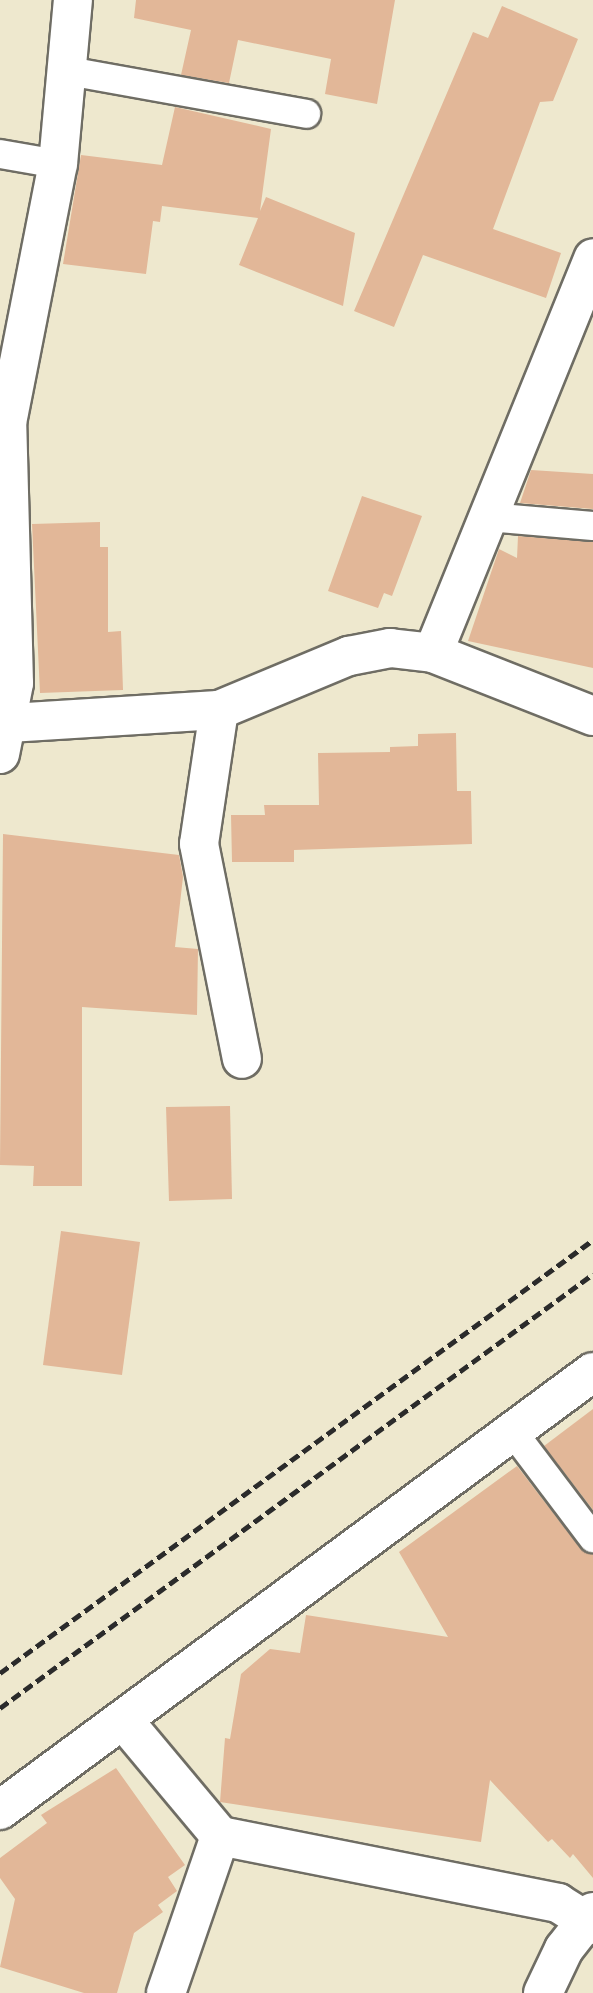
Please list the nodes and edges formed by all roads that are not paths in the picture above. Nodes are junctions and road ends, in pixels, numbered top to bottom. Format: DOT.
graph roads {
  1 [pos="73,0"];
  2 [pos="68,71"];
  3 [pos="306,114"];
  4 [pos="0,154"];
  5 [pos="58,164"];
  6 [pos="593,258"];
  7 [pos="488,517"];
  8 [pos="593,526"];
  9 [pos="433,653"];
  10 [pos="219,710"];
  11 [pos="593,716"];
  12 [pos="5,739"];
  13 [pos="242,1059"];
  14 [pos="593,1372"];
  15 [pos="513,1432"];
  16 [pos="593,1538"];
  17 [pos="124,1721"];
  18 [pos="0,1810"];
  19 [pos="220,1836"];
  20 [pos="591,1919"];
  21 [pos="166,1993"];
  22 [pos="544,1993"];
  1 -- 2 [label="street"];
  2 -- 3 [label="lane"];
  2 -- 5 [label="street"];
  4 -- 5 [label="lane"];
  5 -- 12 [label="street"];
  6 -- 7 [label="street"];
  7 -- 8 [label="lane"];
  7 -- 9 [label="street"];
  9 -- 10 [label="street"];
  9 -- 11 [label="street"];
  10 -- 12 [label="street"];
  10 -- 13 [label="street"];
  14 -- 15 [label="street"];
  15 -- 16 [label="lane"];
  15 -- 17 [label="street"];
  17 -- 18 [label="street"];
  17 -- 19 [label="street"];
  19 -- 20 [label="street"];
  19 -- 21 [label="street"];
  20 -- 22 [label="street"];
}
